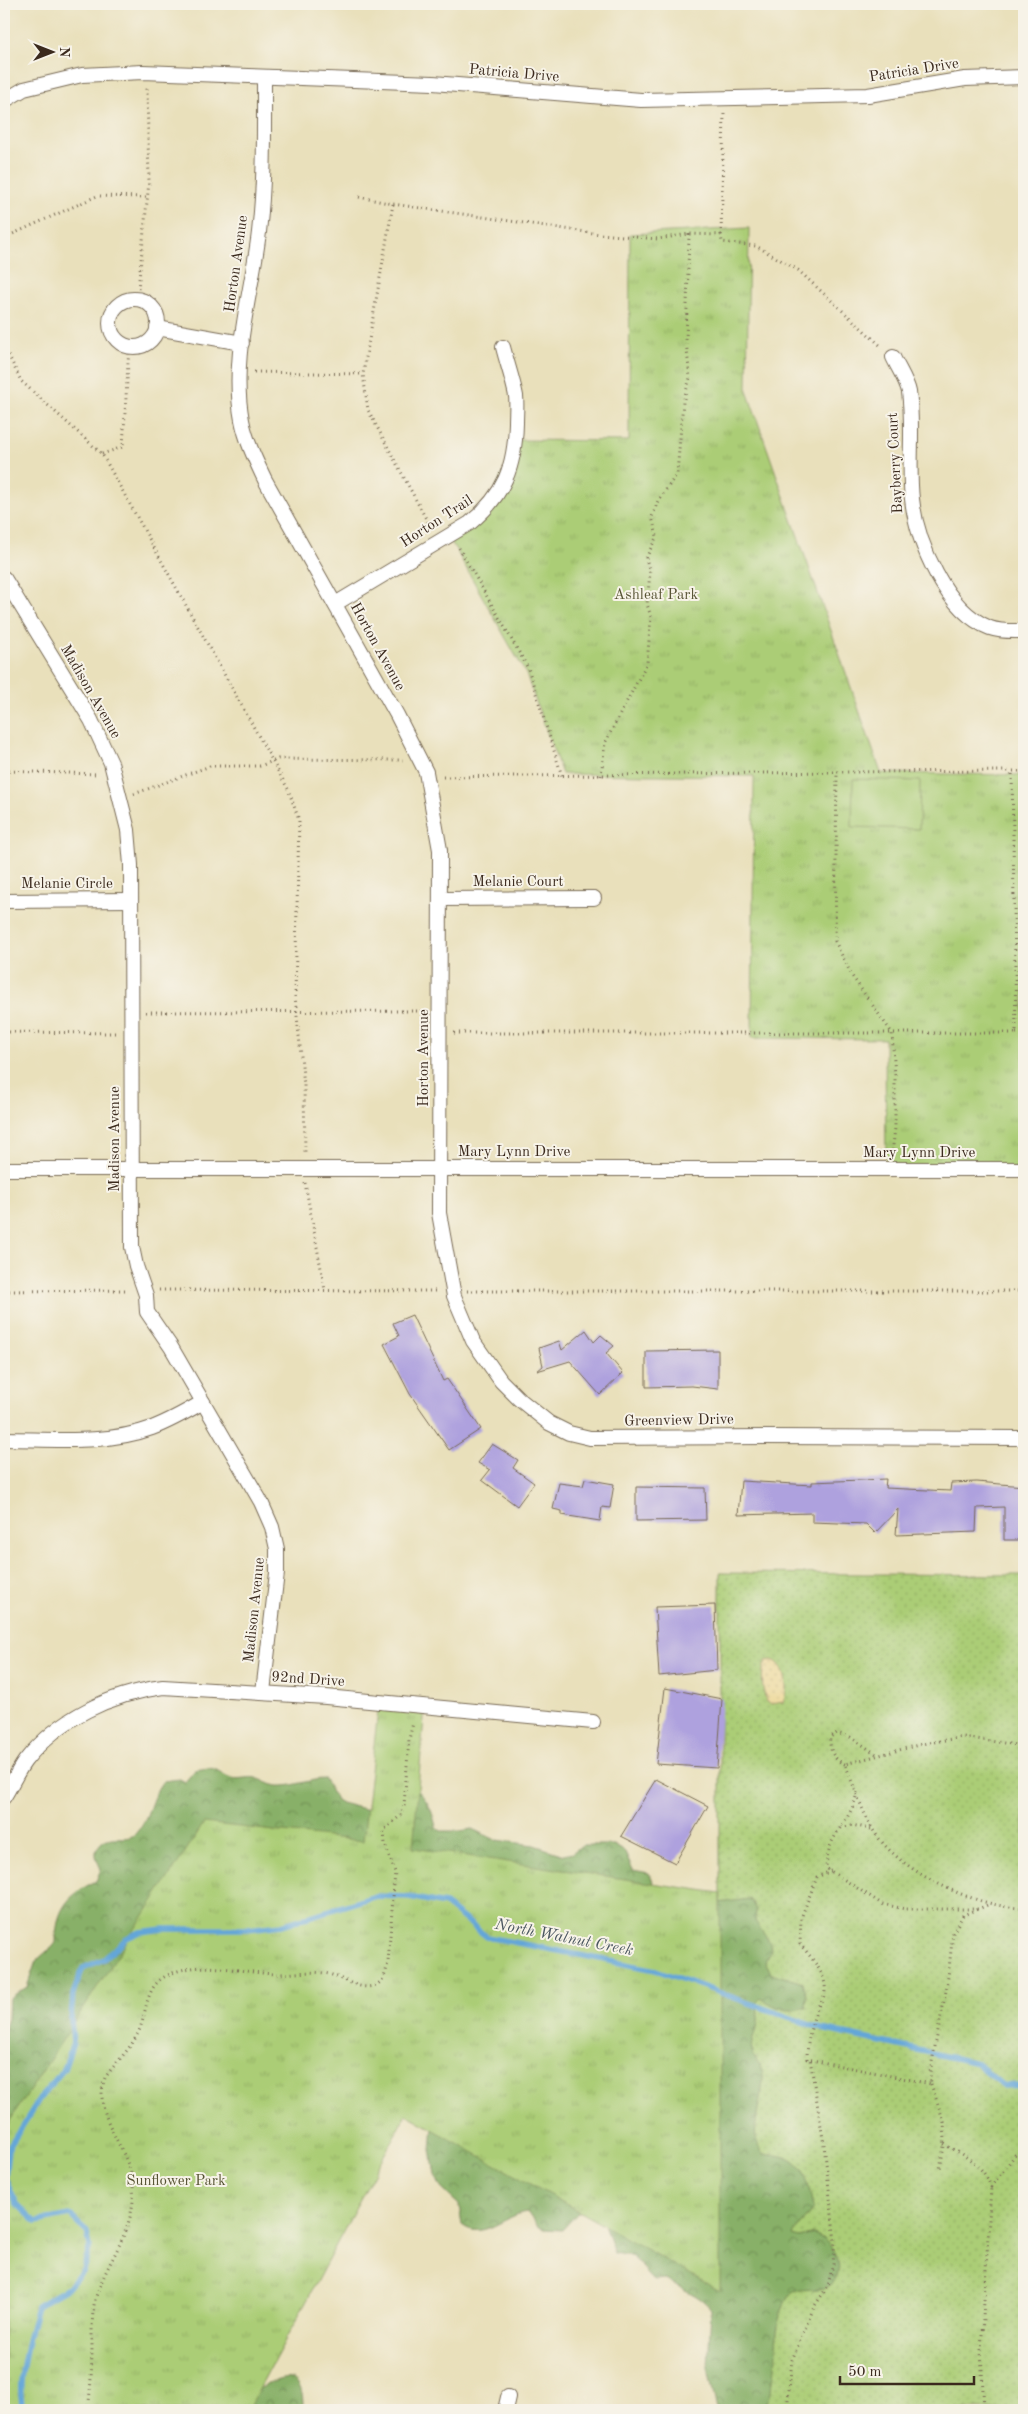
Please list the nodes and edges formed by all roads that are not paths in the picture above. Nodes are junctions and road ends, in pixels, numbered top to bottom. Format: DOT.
graph roads {
  1 [pos="264,77"];
  2 [pos="1024,77"];
  3 [pos="4,101"];
  4 [pos="157,328"];
  5 [pos="242,344"];
  6 [pos="503,348"];
  7 [pos="893,357"];
  8 [pos="4,578"];
  9 [pos="335,604"];
  10 [pos="1024,631"];
  11 [pos="594,898"];
  12 [pos="441,899"];
  13 [pos="131,900"];
  14 [pos="4,901"];
  15 [pos="131,1168"];
  16 [pos="4,1169"];
  17 [pos="440,1169"];
  18 [pos="1024,1169"];
  19 [pos="444,1247"];
  20 [pos="203,1402"];
  21 [pos="1024,1438"];
  22 [pos="4,1439"];
  23 [pos="263,1692"];
  24 [pos="593,1722"];
  25 [pos="4,1798"];
  1 -- 2 [label="street, Patricia Drive"];
  1 -- 3 [label="street, Patricia Drive"];
  1 -- 5 [label="street, Horton Avenue"];
  4 -- 4 [label="street"];
  4 -- 5 [label="street"];
  5 -- 9 [label="street, Horton Avenue"];
  6 -- 9 [label="street, Horton Trail"];
  7 -- 10 [label="street, Bayberry Court"];
  8 -- 13 [label="street, Madison Avenue"];
  9 -- 12 [label="street, Horton Avenue"];
  11 -- 12 [label="street, Melanie Court"];
  12 -- 17 [label="street, Horton Avenue"];
  13 -- 14 [label="street, Melanie Circle"];
  13 -- 15 [label="street, Madison Avenue"];
  15 -- 16 [label="street, Mary Lynn Drive"];
  15 -- 17 [label="street, Mary Lynn Drive"];
  15 -- 20 [label="street, Madison Avenue"];
  17 -- 18 [label="street, Mary Lynn Drive"];
  17 -- 19 [label="street, Horton Avenue"];
  19 -- 21 [label="street, Greenview Drive"];
  20 -- 22 [label="street"];
  20 -- 23 [label="street, Madison Avenue"];
  23 -- 24 [label="street, 92nd Drive"];
  23 -- 25 [label="street, 92nd Drive"];
}
